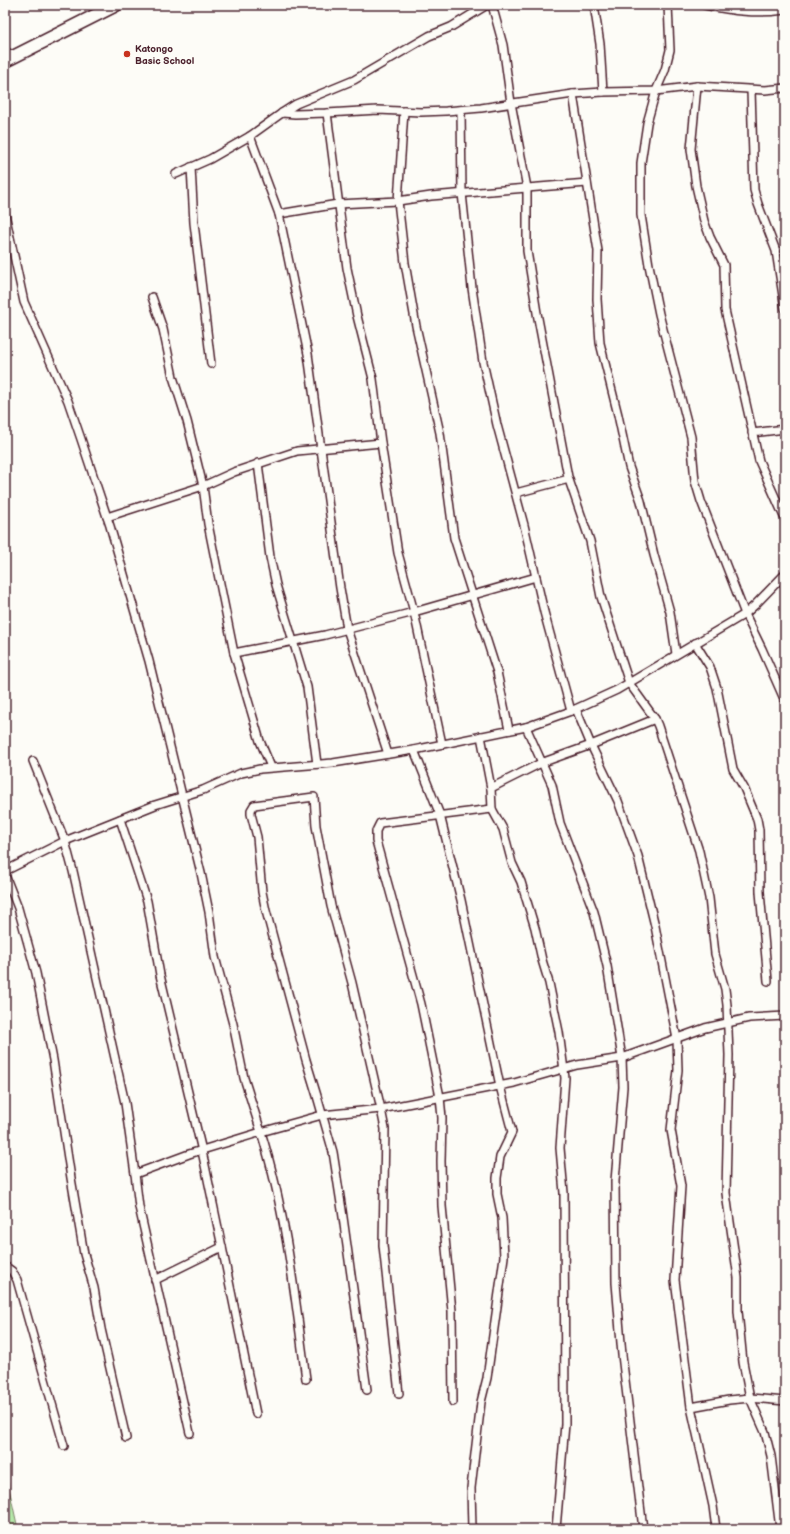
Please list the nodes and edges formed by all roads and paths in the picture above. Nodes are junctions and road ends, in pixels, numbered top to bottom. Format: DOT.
graph roads {
  1 [pos="116,5"];
  2 [pos="487,5"];
  3 [pos="492,5"];
  4 [pos="594,5"];
  5 [pos="668,5"];
  6 [pos="705,5"];
  7 [pos="763,5"];
  8 [pos="785,10"];
  9 [pos="763,13"];
  10 [pos="8,56"];
  11 [pos="697,86"];
  12 [pos="785,88"];
  13 [pos="751,90"];
  14 [pos="656,91"];
  15 [pos="603,92"];
  16 [pos="573,94"];
  17 [pos="511,103"];
  18 [pos="460,110"];
  19 [pos="404,111"];
  20 [pos="282,113"];
  21 [pos="327,113"];
  22 [pos="250,136"];
  23 [pos="191,167"];
  24 [pos="176,174"];
  25 [pos="586,183"];
  26 [pos="527,188"];
  27 [pos="462,193"];
  28 [pos="398,201"];
  29 [pos="338,204"];
  30 [pos="5,214"];
  31 [pos="279,214"];
  32 [pos="152,297"];
  33 [pos="785,309"];
  34 [pos="210,364"];
  35 [pos="785,429"];
  36 [pos="752,433"];
  37 [pos="381,443"];
  38 [pos="321,449"];
  39 [pos="258,464"];
  40 [pos="569,479"];
  41 [pos="203,486"];
  42 [pos="516,493"];
  43 [pos="107,517"];
  44 [pos="785,519"];
  45 [pos="785,574"];
  46 [pos="536,577"];
  47 [pos="473,595"];
  48 [pos="414,612"];
  49 [pos="744,614"];
  50 [pos="347,629"];
  51 [pos="292,642"];
  52 [pos="695,643"];
  53 [pos="234,653"];
  54 [pos="676,654"];
  55 [pos="629,683"];
  56 [pos="785,700"];
  57 [pos="574,710"];
  58 [pos="655,720"];
  59 [pos="526,727"];
  60 [pos="509,730"];
  61 [pos="481,736"];
  62 [pos="442,744"];
  63 [pos="592,745"];
  64 [pos="414,750"];
  65 [pos="388,754"];
  66 [pos="33,761"];
  67 [pos="541,763"];
  68 [pos="317,764"];
  69 [pos="271,768"];
  70 [pos="491,788"];
  71 [pos="182,797"];
  72 [pos="492,809"];
  73 [pos="440,814"];
  74 [pos="120,819"];
  75 [pos="65,841"];
  76 [pos="5,871"];
  77 [pos="5,875"];
  78 [pos="768,981"];
  79 [pos="785,1016"];
  80 [pos="729,1023"];
  81 [pos="677,1039"];
  82 [pos="622,1058"];
  83 [pos="562,1068"];
  84 [pos="500,1086"];
  85 [pos="440,1097"];
  86 [pos="381,1109"];
  87 [pos="322,1115"];
  88 [pos="261,1132"];
  89 [pos="202,1151"];
  90 [pos="135,1174"];
  91 [pos="222,1247"];
  92 [pos="5,1266"];
  93 [pos="155,1280"];
  94 [pos="306,1379"];
  95 [pos="367,1390"];
  96 [pos="399,1394"];
  97 [pos="750,1398"];
  98 [pos="785,1401"];
  99 [pos="453,1402"];
  100 [pos="691,1407"];
  101 [pos="256,1414"];
  102 [pos="190,1433"];
  103 [pos="126,1438"];
  104 [pos="64,1446"];
  105 [pos="472,1529"];
  106 [pos="556,1529"];
  107 [pos="643,1529"];
  108 [pos="716,1529"];
  109 [pos="780,1529"];
  1 -- 10 [label="main road"];
  2 -- 20 [label="street"];
  3 -- 17 [label="street"];
  4 -- 15 [label="street"];
  5 -- 14 [label="street"];
  6 -- 9 [label="street"];
  7 -- 9 [label="street"];
  8 -- 9 [label="street"];
  11 -- 13 [label="street"];
  11 -- 14 [label="street"];
  11 -- 36 [label="street"];
  12 -- 13 [label="street"];
  13 -- 33 [label="street"];
  14 -- 15 [label="street"];
  14 -- 49 [label="street"];
  15 -- 16 [label="street"];
  16 -- 17 [label="street"];
  16 -- 25 [label="street"];
  17 -- 18 [label="street"];
  17 -- 26 [label="street"];
  18 -- 19 [label="street"];
  18 -- 27 [label="street"];
  19 -- 21 [label="street"];
  19 -- 28 [label="street"];
  20 -- 21 [label="street"];
  20 -- 22 [label="street"];
  21 -- 29 [label="street"];
  22 -- 23 [label="street"];
  22 -- 31 [label="street"];
  23 -- 24 [label="street"];
  23 -- 34 [label="street"];
  25 -- 26 [label="street"];
  25 -- 54 [label="street"];
  26 -- 27 [label="street"];
  26 -- 40 [label="street"];
  27 -- 28 [label="street"];
  27 -- 42 [label="street"];
  28 -- 29 [label="street"];
  28 -- 47 [label="street"];
  29 -- 31 [label="street"];
  29 -- 37 [label="street"];
  30 -- 43 [label="street"];
  31 -- 38 [label="street"];
  32 -- 41 [label="street"];
  35 -- 36 [label="street"];
  36 -- 44 [label="street"];
  37 -- 38 [label="street"];
  37 -- 48 [label="street"];
  38 -- 39 [label="street"];
  38 -- 50 [label="street"];
  39 -- 41 [label="street"];
  39 -- 51 [label="street"];
  40 -- 42 [label="street"];
  40 -- 55 [label="street"];
  41 -- 43 [label="street"];
  41 -- 53 [label="street"];
  42 -- 46 [label="street"];
  43 -- 71 [label="street"];
  45 -- 49 [label="street"];
  46 -- 47 [label="street"];
  46 -- 57 [label="street"];
  47 -- 48 [label="street"];
  47 -- 60 [label="street"];
  48 -- 50 [label="street"];
  48 -- 62 [label="street"];
  49 -- 52 [label="street"];
  49 -- 56 [label="street"];
  50 -- 51 [label="street"];
  50 -- 65 [label="street"];
  51 -- 53 [label="street"];
  51 -- 68 [label="street"];
  52 -- 54 [label="street"];
  52 -- 78 [label="street"];
  53 -- 69 [label="street"];
  54 -- 55 [label="street"];
  55 -- 57 [label="street"];
  55 -- 58 [label="street"];
  57 -- 59 [label="street"];
  57 -- 63 [label="street"];
  58 -- 63 [label="street"];
  58 -- 80 [label="street"];
  59 -- 60 [label="street"];
  59 -- 67 [label="street"];
  60 -- 61 [label="street"];
  61 -- 62 [label="street"];
  61 -- 70 [label="street"];
  62 -- 64 [label="street"];
  63 -- 67 [label="street"];
  63 -- 81 [label="street"];
  64 -- 65 [label="street"];
  64 -- 73 [label="street"];
  65 -- 68 [label="street"];
  66 -- 75 [label="street"];
  67 -- 70 [label="street"];
  67 -- 82 [label="street"];
  68 -- 69 [label="street"];
  69 -- 71 [label="street"];
  70 -- 72 [label="street"];
  71 -- 74 [label="street"];
  71 -- 88 [label="street"];
  72 -- 73 [label="street"];
  72 -- 83 [label="street"];
  73 -- 84 [label="street"];
  73 -- 85 [label="street"];
  74 -- 75 [label="street"];
  74 -- 89 [label="street"];
  75 -- 76 [label="street"];
  75 -- 90 [label="street"];
  77 -- 103 [label="street"];
  79 -- 80 [label="street"];
  80 -- 81 [label="street"];
  80 -- 97 [label="street"];
  81 -- 82 [label="street"];
  81 -- 100 [label="street"];
  82 -- 83 [label="street"];
  82 -- 107 [label="street"];
  83 -- 84 [label="street"];
  83 -- 106 [label="street"];
  84 -- 85 [label="street"];
  84 -- 105 [label="street"];
  85 -- 86 [label="street"];
  85 -- 99 [label="street"];
  86 -- 87 [label="street"];
  86 -- 87 [label="street"];
  86 -- 96 [label="street"];
  87 -- 88 [label="street"];
  87 -- 95 [label="street"];
  88 -- 89 [label="street"];
  88 -- 94 [label="street"];
  89 -- 90 [label="street"];
  89 -- 91 [label="street"];
  90 -- 93 [label="street"];
  91 -- 93 [label="street"];
  91 -- 101 [label="street"];
  92 -- 104 [label="street"];
  93 -- 102 [label="street"];
  97 -- 98 [label="street"];
  97 -- 100 [label="street"];
  97 -- 109 [label="street"];
  100 -- 108 [label="street"];
}
